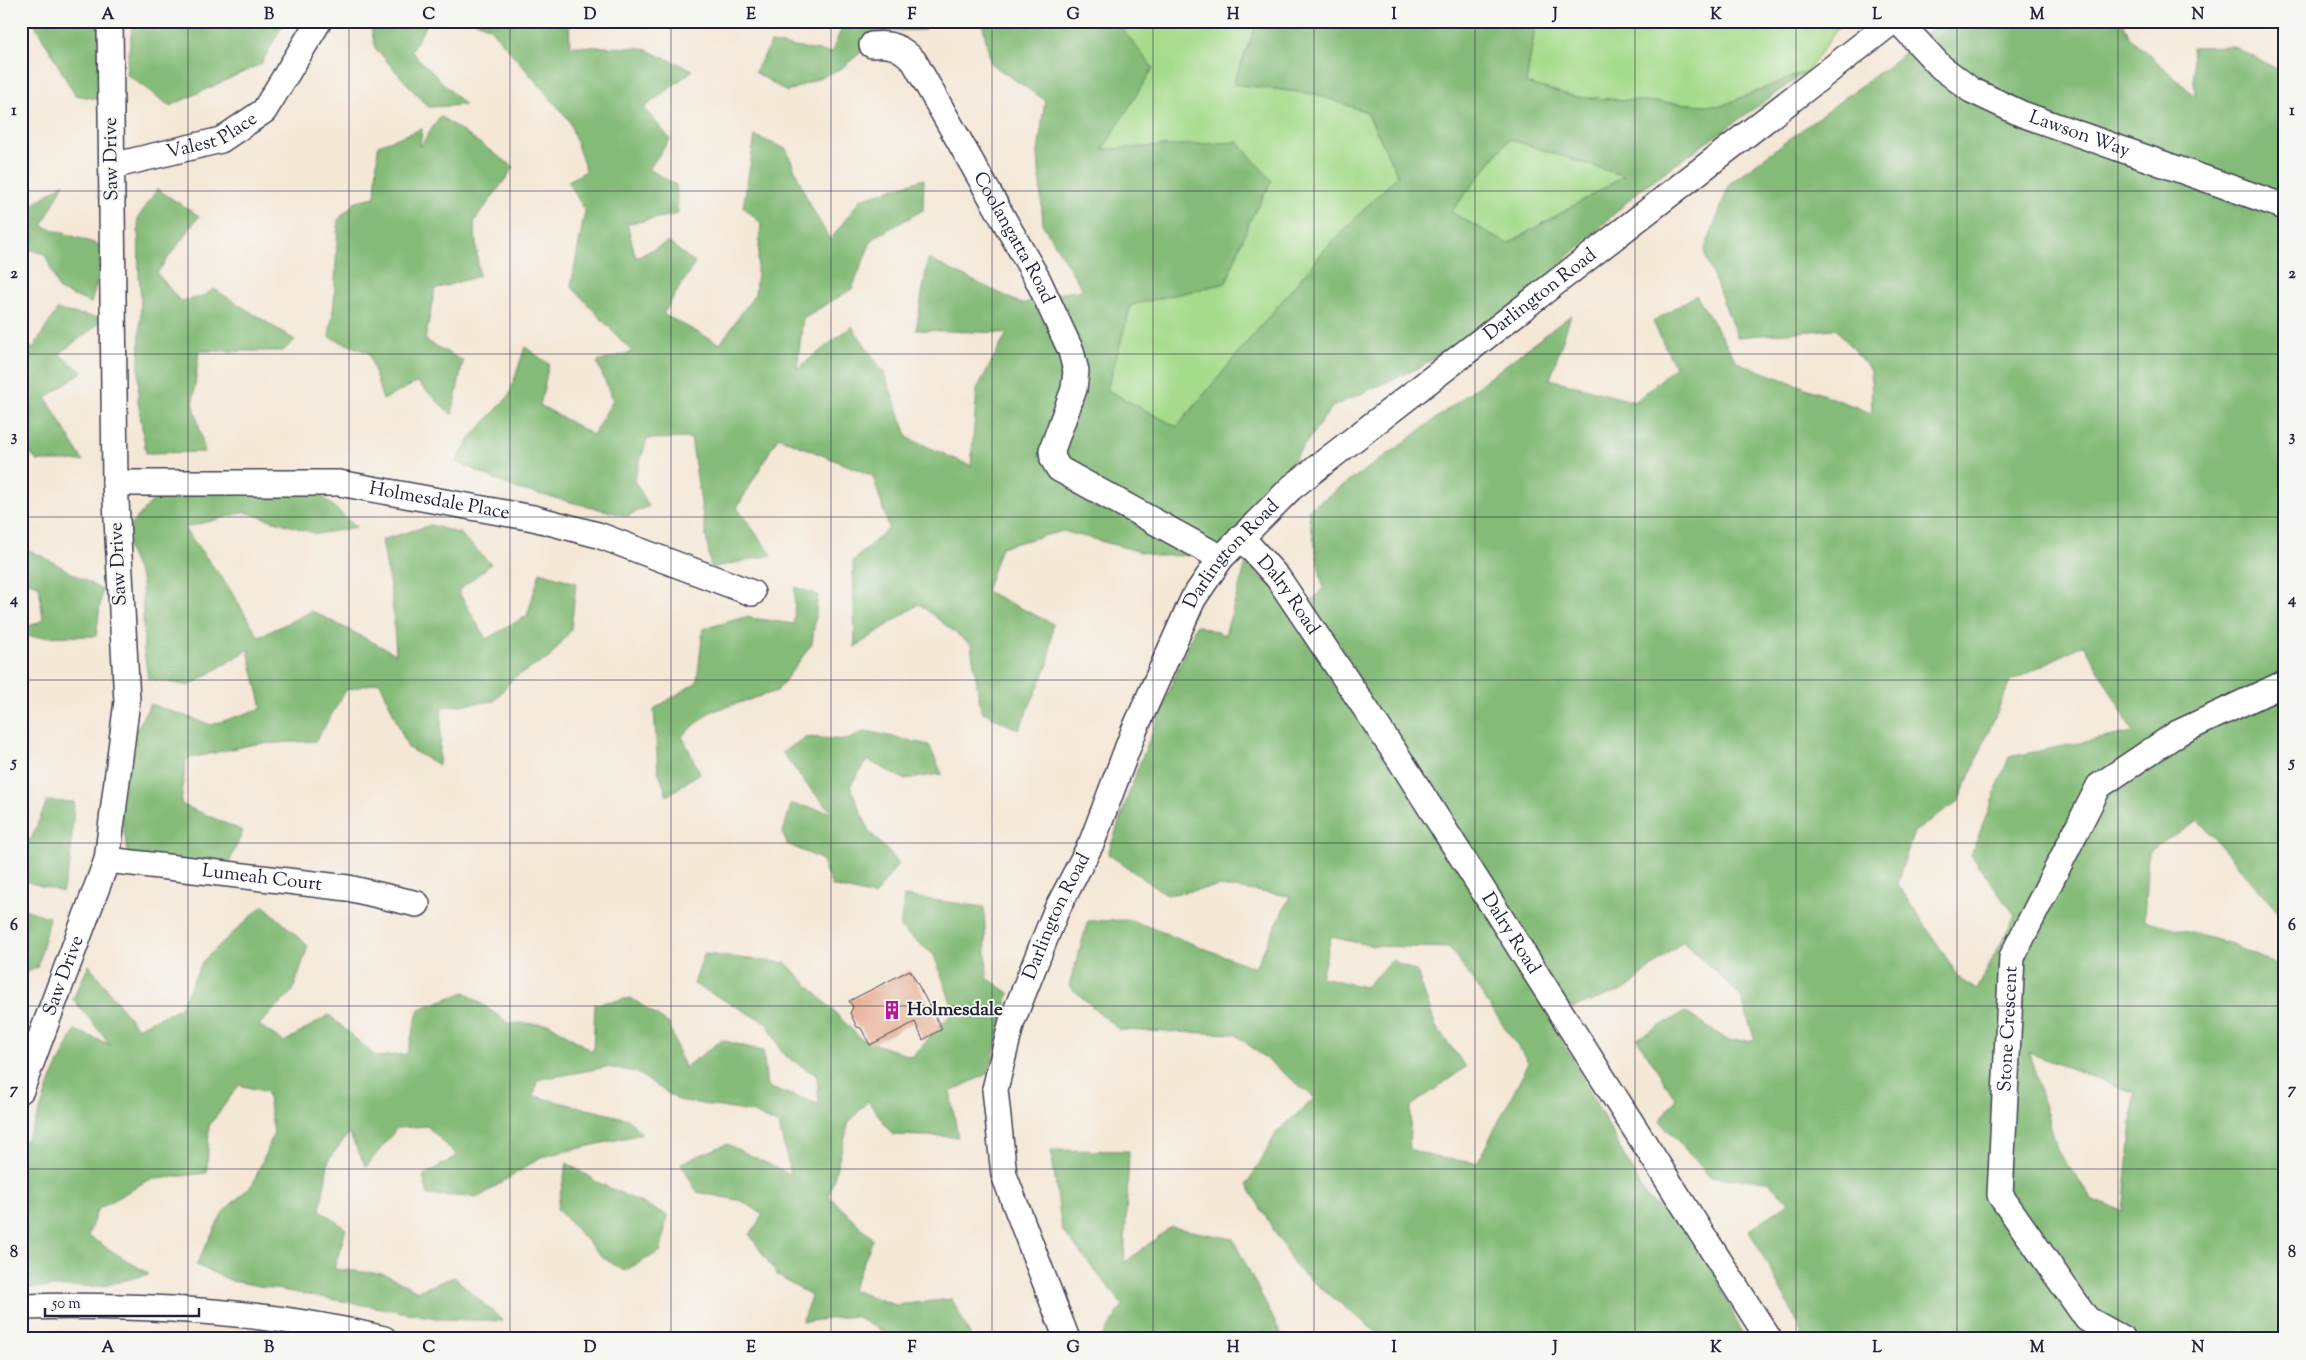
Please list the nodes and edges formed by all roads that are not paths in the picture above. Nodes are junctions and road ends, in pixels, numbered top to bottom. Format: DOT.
graph roads {
  1 [pos="110,21"];
  2 [pos="319,21"];
  3 [pos="1893,21"];
  4 [pos="1898,21"];
  5 [pos="872,45"];
  6 [pos="112,166"];
  7 [pos="2285,207"];
  8 [pos="115,483"];
  9 [pos="1241,537"];
  10 [pos="1221,558"];
  11 [pos="752,593"];
  12 [pos="2285,683"];
  13 [pos="107,860"];
  14 [pos="417,904"];
  15 [pos="31,1037"];
  16 [pos="21,1090"];
  17 [pos="21,1306"];
  18 [pos="384,1339"];
  19 [pos="1067,1339"];
  20 [pos="1769,1339"];
  21 [pos="2123,1339"];
  1 -- 6 [label="street, Saw Drive"];
  2 -- 6 [label="street, Valest Place"];
  3 -- 9 [label="street, Darlington Road"];
  4 -- 7 [label="street, Lawson Way"];
  5 -- 10 [label="street, Coolangatta Road"];
  6 -- 8 [label="street, Saw Drive"];
  8 -- 11 [label="street, Holmesdale Place"];
  8 -- 13 [label="street, Saw Drive"];
  9 -- 10 [label="street, Darlington Road"];
  9 -- 20 [label="street, Dalry Road"];
  10 -- 19 [label="street, Darlington Road"];
  12 -- 21 [label="street, Stone Crescent"];
  13 -- 14 [label="street, Lumeah Court"];
  13 -- 15 [label="street, Saw Drive"];
  15 -- 16 [label="street, Saw Drive"];
  17 -- 18 [label="street"];
}
